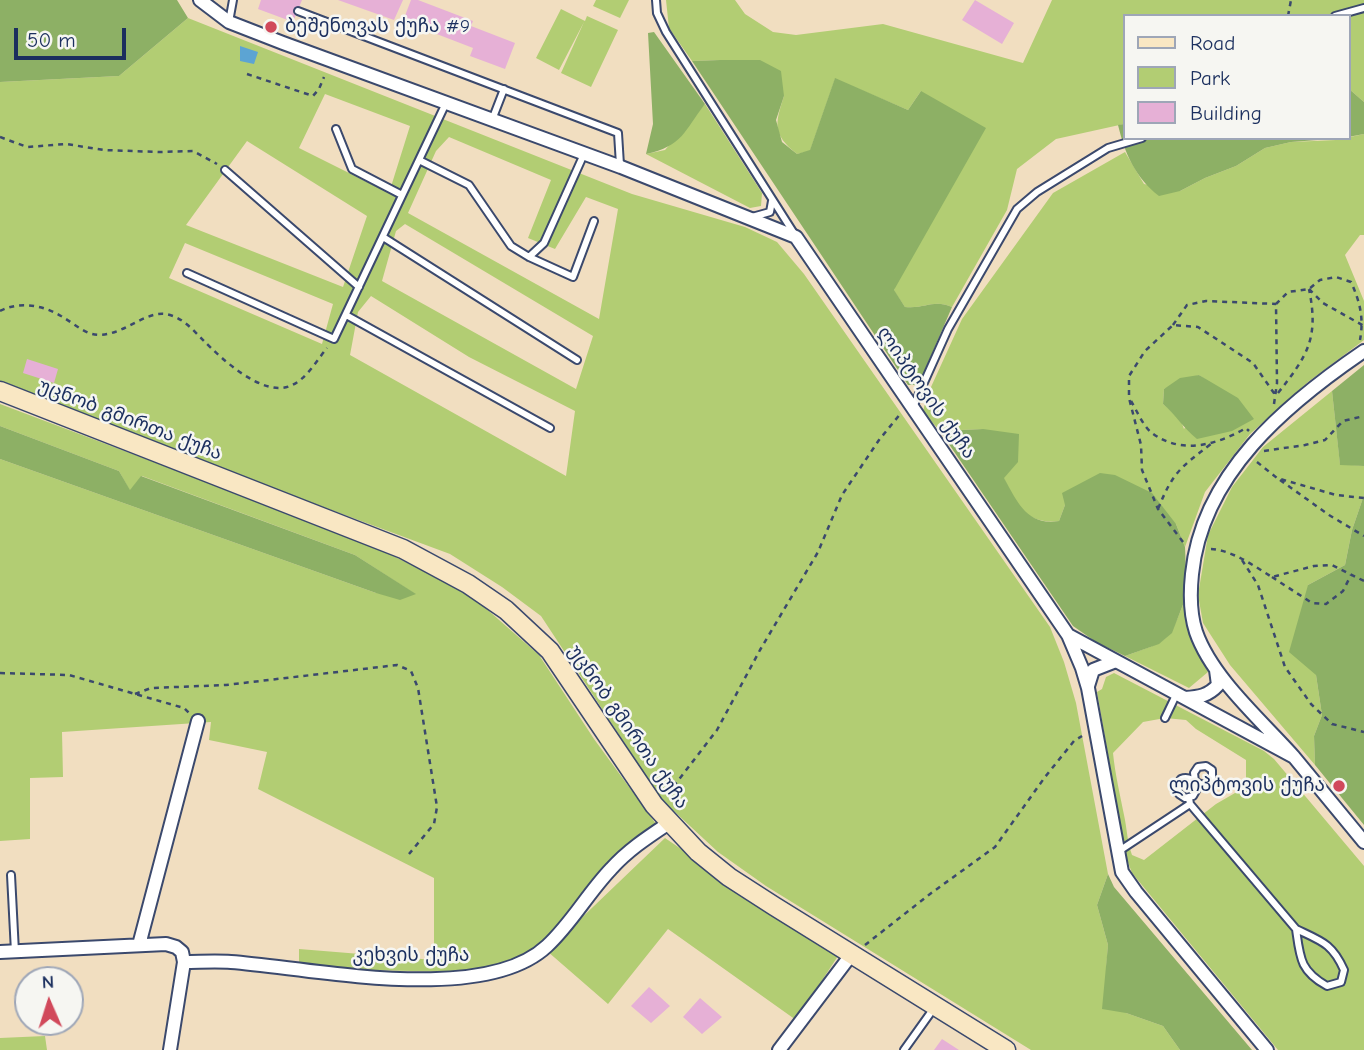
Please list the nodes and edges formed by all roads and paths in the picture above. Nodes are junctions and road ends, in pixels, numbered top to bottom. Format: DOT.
graph roads {
  1 [pos="200,0"];
  2 [pos="233,0"];
  3 [pos="656,0"];
  4 [pos="1364,8"];
  5 [pos="299,11"];
  6 [pos="1342,14"];
  7 [pos="229,22"];
  8 [pos="247,74"];
  9 [pos="324,76"];
  10 [pos="504,89"];
  11 [pos="446,103"];
  12 [pos="492,120"];
  13 [pos="335,129"];
  14 [pos="0,137"];
  15 [pos="1135,140"];
  16 [pos="584,155"];
  17 [pos="419,160"];
  18 [pos="621,167"];
  19 [pos="225,170"];
  20 [pos="769,192"];
  21 [pos="402,195"];
  22 [pos="748,218"];
  23 [pos="594,221"];
  24 [pos="383,237"];
  25 [pos="796,237"];
  26 [pos="529,257"];
  27 [pos="187,273"];
  28 [pos="359,288"];
  29 [pos="1309,289"];
  30 [pos="1276,304"];
  31 [pos="0,311"];
  32 [pos="346,315"];
  33 [pos="1173,325"];
  34 [pos="1364,326"];
  35 [pos="334,340"];
  36 [pos="1360,354"];
  37 [pos="577,360"];
  38 [pos="0,391"];
  39 [pos="1276,396"];
  40 [pos="1129,398"];
  41 [pos="908,409"];
  42 [pos="1364,416"];
  43 [pos="550,428"];
  44 [pos="1258,437"];
  45 [pos="1214,442"];
  46 [pos="1244,453"];
  47 [pos="1277,478"];
  48 [pos="1364,498"];
  49 [pos="1158,509"];
  50 [pos="1364,536"];
  51 [pos="1194,551"];
  52 [pos="1242,560"];
  53 [pos="1351,575"];
  54 [pos="1272,577"];
  55 [pos="1364,581"];
  56 [pos="1068,635"];
  57 [pos="1116,661"];
  58 [pos="1216,669"];
  59 [pos="0,673"];
  60 [pos="1087,688"];
  61 [pos="135,694"];
  62 [pos="1181,695"];
  63 [pos="1165,718"];
  64 [pos="198,721"];
  65 [pos="1364,732"];
  66 [pos="1085,734"];
  67 [pos="1294,757"];
  68 [pos="1190,801"];
  69 [pos="654,805"];
  70 [pos="669,823"];
  71 [pos="1364,842"];
  72 [pos="1117,852"];
  73 [pos="409,854"];
  74 [pos="12,875"];
  75 [pos="1296,929"];
  76 [pos="139,945"];
  77 [pos="16,952"];
  78 [pos="0,953"];
  79 [pos="851,955"];
  80 [pos="184,962"];
  81 [pos="935,1006"];
  82 [pos="170,1050"];
  83 [pos="779,1050"];
  84 [pos="904,1050"];
  85 [pos="1006,1050"];
  86 [pos="1267,1050"];
  1 -- 7 [label="street"];
  2 -- 7 [label="lane"];
  3 -- 20 [label="lane, ლიპტოვის ქუჩა"];
  4 -- 6 [label="lane"];
  5 -- 10 [label="lane"];
  7 -- 11 [label="street"];
  8 -- 9 [label="path"];
  10 -- 12 [label="lane"];
  10 -- 18 [label="lane"];
  11 -- 12 [label="street"];
  11 -- 17 [label="lane"];
  12 -- 16 [label="street"];
  13 -- 21 [label="lane"];
  14 -- 19 [label="path"];
  15 -- 41 [label="lane"];
  16 -- 18 [label="street"];
  16 -- 26 [label="lane"];
  17 -- 21 [label="lane"];
  17 -- 26 [label="lane"];
  18 -- 22 [label="street"];
  19 -- 28 [label="lane"];
  20 -- 22 [label="lane"];
  20 -- 25 [label="lane, ლიპტოვის ქუჩა"];
  21 -- 24 [label="lane"];
  22 -- 25 [label="street"];
  23 -- 26 [label="lane"];
  24 -- 28 [label="lane"];
  24 -- 37 [label="lane"];
  25 -- 41 [label="street, ლიპტოვის ქუჩა"];
  27 -- 35 [label="lane"];
  28 -- 32 [label="lane"];
  29 -- 30 [label="path"];
  29 -- 34 [label="path"];
  29 -- 34 [label="path"];
  29 -- 39 [label="path"];
  30 -- 33 [label="path"];
  30 -- 39 [label="path"];
  31 -- 35 [label="path"];
  32 -- 35 [label="lane"];
  32 -- 43 [label="lane"];
  33 -- 39 [label="path"];
  33 -- 40 [label="path"];
  34 -- 36 [label="path"];
  36 -- 44 [label="street"];
  38 -- 69 [label="main road, უცნობ გმირთა ქუჩა"];
  40 -- 45 [label="path"];
  40 -- 49 [label="path"];
  41 -- 56 [label="street, ლიპტოვის ქუჩა"];
  41 -- 69 [label="path"];
  42 -- 46 [label="path"];
  44 -- 45 [label="path"];
  44 -- 46 [label="street"];
  45 -- 49 [label="path"];
  46 -- 47 [label="path"];
  46 -- 51 [label="street"];
  47 -- 48 [label="path"];
  47 -- 50 [label="path"];
  49 -- 51 [label="path"];
  51 -- 52 [label="path"];
  51 -- 58 [label="street"];
  52 -- 54 [label="path"];
  52 -- 65 [label="path"];
  53 -- 54 [label="path"];
  53 -- 54 [label="path"];
  53 -- 55 [label="path"];
  56 -- 57 [label="street, ლიპტოვის ქუჩა"];
  56 -- 60 [label="street"];
  57 -- 60 [label="street"];
  57 -- 62 [label="street, ლიპტოვის ქუჩა"];
  58 -- 62 [label="street"];
  58 -- 67 [label="street"];
  59 -- 61 [label="path"];
  60 -- 72 [label="street"];
  61 -- 64 [label="path"];
  61 -- 73 [label="path"];
  62 -- 63 [label="lane"];
  62 -- 67 [label="street, ლიპტოვის ქუჩა"];
  64 -- 76 [label="street"];
  66 -- 79 [label="path"];
  67 -- 71 [label="street, ლიპტოვის ქუჩა"];
  68 -- 68 [label="lane"];
  68 -- 72 [label="lane"];
  68 -- 75 [label="lane"];
  69 -- 70 [label="main road, უცნობ გმირთა ქუჩა"];
  70 -- 79 [label="main road, უცნობ გმირთა ქუჩა"];
  70 -- 80 [label="street, კეხვის ქუჩა"];
  72 -- 86 [label="street"];
  74 -- 77 [label="lane"];
  75 -- 75 [label="lane"];
  76 -- 77 [label="street"];
  76 -- 80 [label="street"];
  77 -- 78 [label="street"];
  79 -- 81 [label="main road, უცნობ გმირთა ქუჩა"];
  79 -- 83 [label="street"];
  80 -- 82 [label="street"];
  81 -- 84 [label="lane"];
  81 -- 85 [label="main road, უცნობ გმირთა ქუჩა"];
}
